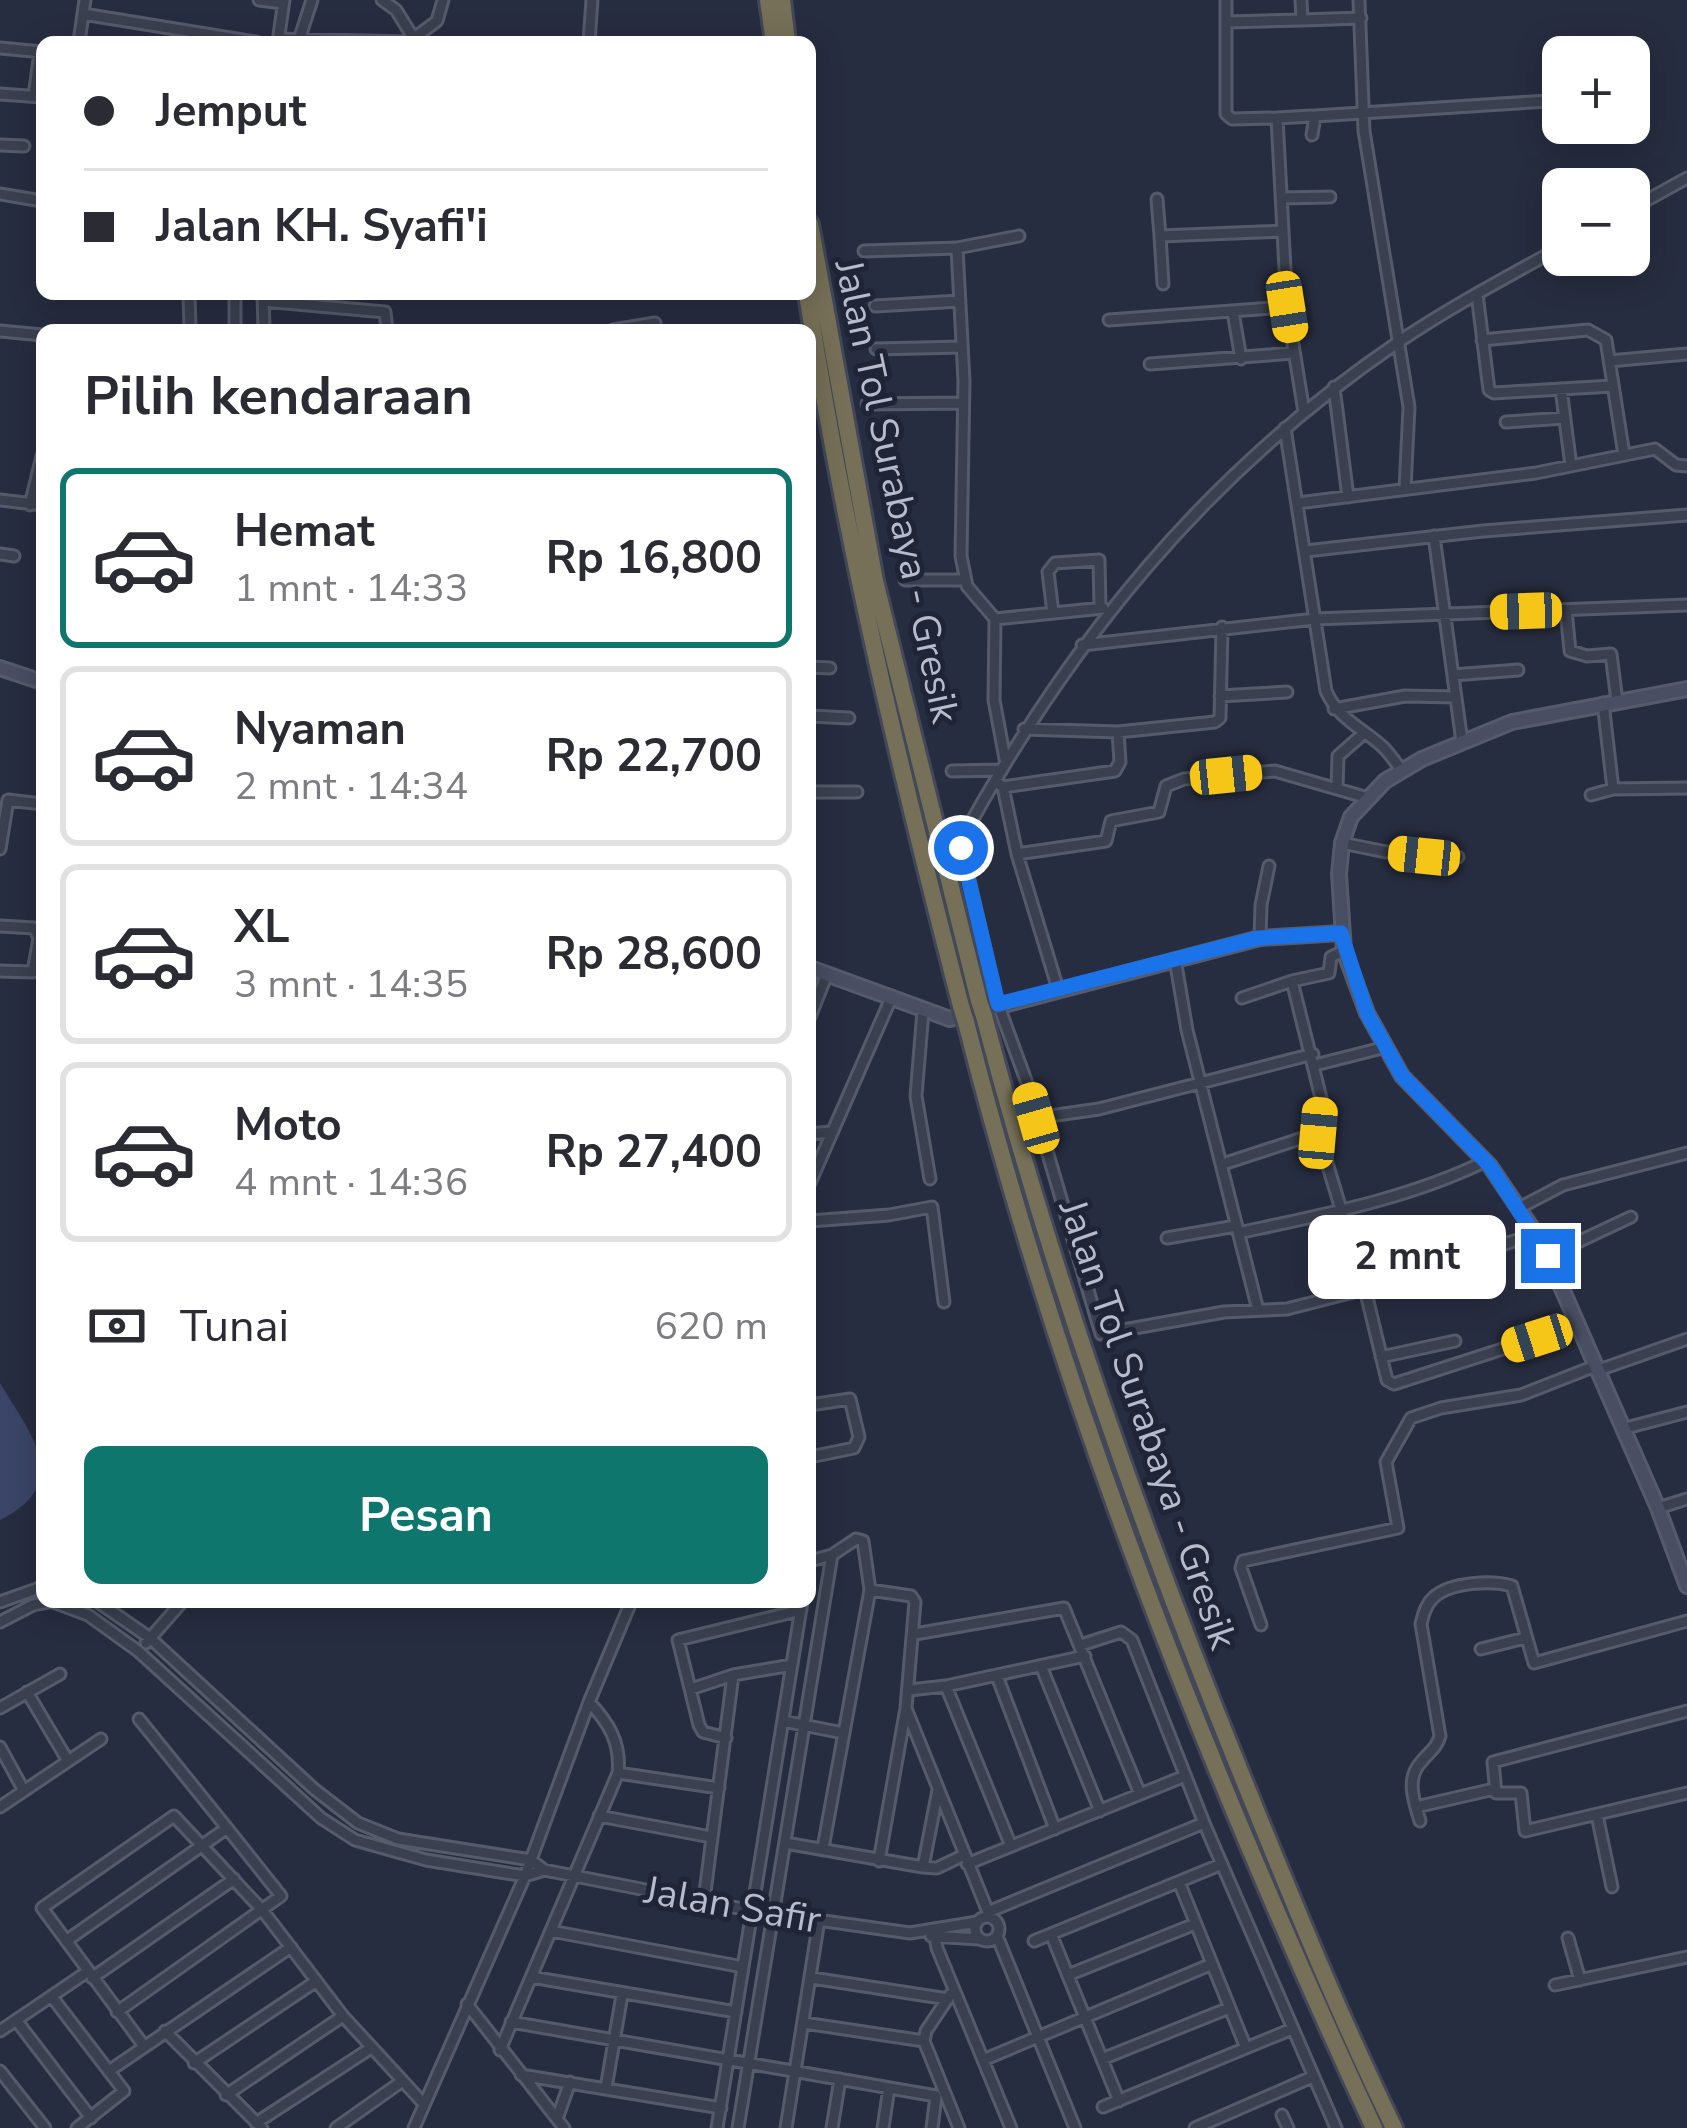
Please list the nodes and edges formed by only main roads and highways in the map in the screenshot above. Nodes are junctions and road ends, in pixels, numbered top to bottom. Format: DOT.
graph roads {
  1 [pos="768,0"];
  2 [pos="782,0"];
  3 [pos="773,36"];
  4 [pos="786,36"];
  5 [pos="816,257"];
  6 [pos="816,344"];
  7 [pos="0,668"];
  8 [pos="36,680"];
  9 [pos="1687,689"];
  10 [pos="1341,933"];
  11 [pos="816,970"];
  12 [pos="973,1011"];
  13 [pos="1685,1578"];
  14 [pos="1374,2128"];
  15 [pos="1394,2128"];
  1 -- 3 [label="highway"];
  2 -- 4 [label="highway"];
  5 -- 12 [label="highway, Jalan Tol Surabaya - Gresik"];
  6 -- 12 [label="highway, Jalan Tol Surabaya - Gresik"];
  7 -- 8 [label="main road"];
  9 -- 10 [label="main road"];
  10 -- 12 [label="main road"];
  10 -- 13 [label="main road"];
  11 -- 12 [label="main road"];
  12 -- 14 [label="highway, Jalan Tol Surabaya - Gresik"];
  12 -- 15 [label="highway, Jalan Tol Surabaya - Gresik"];
}
